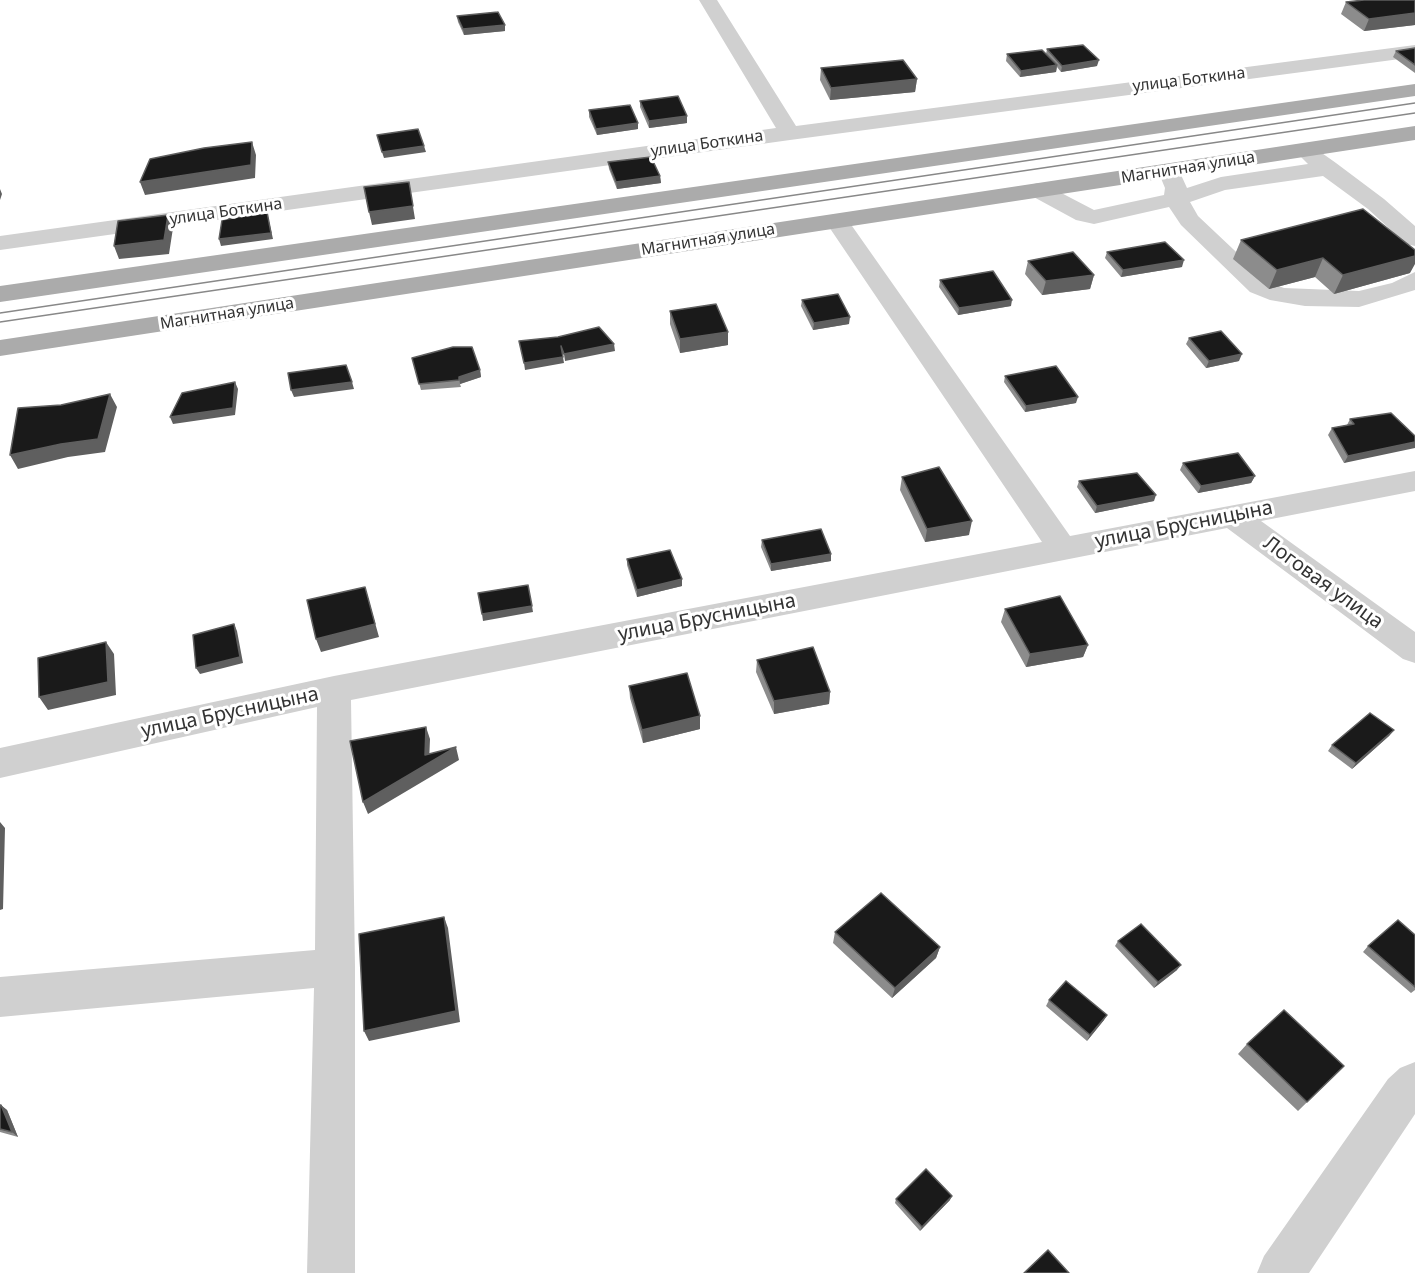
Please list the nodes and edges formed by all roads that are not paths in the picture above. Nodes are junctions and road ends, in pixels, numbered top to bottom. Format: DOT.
graph roads {
  1 [pos="708,0"];
  2 [pos="1415,51"];
  3 [pos="1415,90"];
  4 [pos="790,133"];
  5 [pos="1415,133"];
  6 [pos="1303,150"];
  7 [pos="1328,168"];
  8 [pos="1169,171"];
  9 [pos="1038,190"];
  10 [pos="1176,199"];
  11 [pos="837,221"];
  12 [pos="1415,239"];
  13 [pos="0,243"];
  14 [pos="1415,280"];
  15 [pos="0,294"];
  16 [pos="0,348"];
  17 [pos="1415,481"];
  18 [pos="1232,516"];
  19 [pos="1062,548"];
  20 [pos="1415,650"];
  21 [pos="334,690"];
  22 [pos="0,763"];
  23 [pos="335,967"];
  24 [pos="0,997"];
  25 [pos="1411,1094"];
  26 [pos="331,1273"];
  27 [pos="1281,1273"];
  1 -- 4 [label="street"];
  2 -- 4 [label="street, улица Боткина"];
  3 -- 15 [label="main road"];
  4 -- 13 [label="street, улица Боткина"];
  5 -- 6 [label="main road, Магнитная улица"];
  6 -- 7 [label="street"];
  6 -- 8 [label="main road, Магнитная улица"];
  7 -- 10 [label="street"];
  7 -- 12 [label="street"];
  8 -- 9 [label="main road, Магнитная улица"];
  8 -- 10 [label="street"];
  9 -- 10 [label="street"];
  9 -- 11 [label="main road, Магнитная улица"];
  10 -- 14 [label="street"];
  11 -- 16 [label="main road, Магнитная улица"];
  11 -- 19 [label="street"];
  17 -- 18 [label="street, улица Брусницына"];
  18 -- 19 [label="street, улица Брусницына"];
  18 -- 20 [label="street, Логовая улица"];
  19 -- 21 [label="street, улица Брусницына"];
  21 -- 22 [label="street, улица Брусницына"];
  21 -- 23 [label="street"];
  23 -- 24 [label="street"];
  23 -- 26 [label="street"];
  25 -- 27 [label="street"];
}
